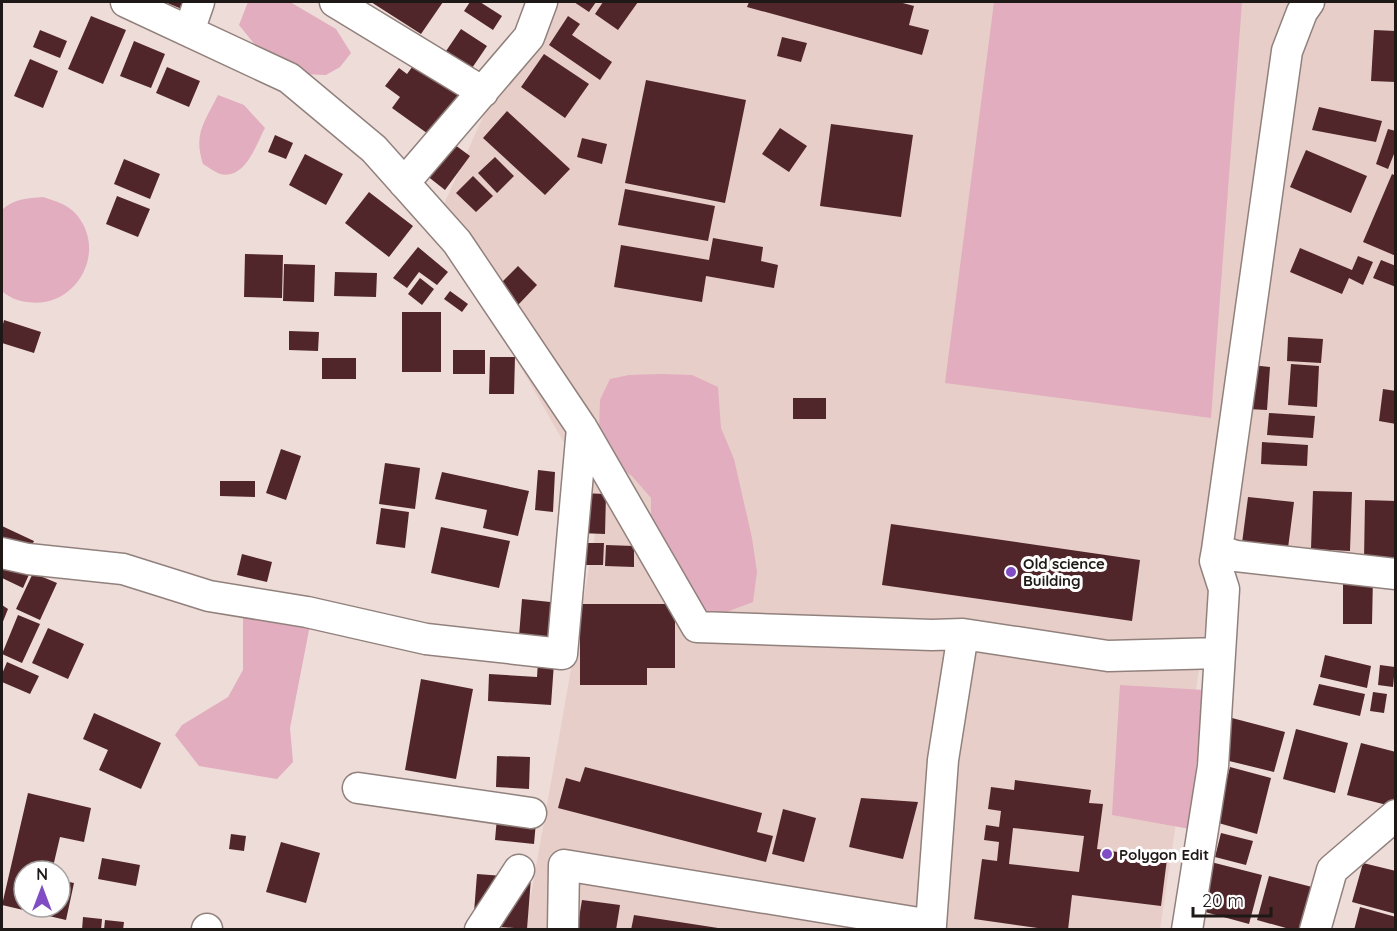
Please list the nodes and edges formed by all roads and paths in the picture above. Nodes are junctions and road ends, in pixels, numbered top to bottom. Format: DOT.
graph roads {
  1 [pos="126,2"];
  2 [pos="199,2"];
  3 [pos="335,2"];
  4 [pos="542,2"];
  5 [pos="1309,2"];
  6 [pos="160,9"];
  7 [pos="189,31"];
  8 [pos="483,92"];
  9 [pos="404,183"];
  10 [pos="582,428"];
  11 [pos="1217,550"];
  12 [pos="2,553"];
  13 [pos="1395,574"];
  14 [pos="963,634"];
  15 [pos="1220,653"];
  16 [pos="358,788"];
  17 [pos="531,813"];
  18 [pos="1395,815"];
  19 [pos="519,870"];
  20 [pos="934,927"];
  21 [pos="480,930"];
  22 [pos="563,930"];
  23 [pos="1187,930"];
  24 [pos="1315,930"];
  1 -- 6 [label="street"];
  2 -- 7 [label="street"];
  3 -- 8 [label="street"];
  4 -- 8 [label="street"];
  5 -- 11 [label="street"];
  6 -- 7 [label="street"];
  7 -- 9 [label="street"];
  8 -- 9 [label="street"];
  9 -- 10 [label="street"];
  10 -- 12 [label="street"];
  10 -- 14 [label="street"];
  11 -- 13 [label="street"];
  11 -- 15 [label="street"];
  14 -- 15 [label="street"];
  14 -- 20 [label="street"];
  15 -- 23 [label="street"];
  16 -- 17 [label="street"];
  18 -- 24 [label="street"];
  19 -- 21 [label="street"];
  20 -- 22 [label="street"];
}
